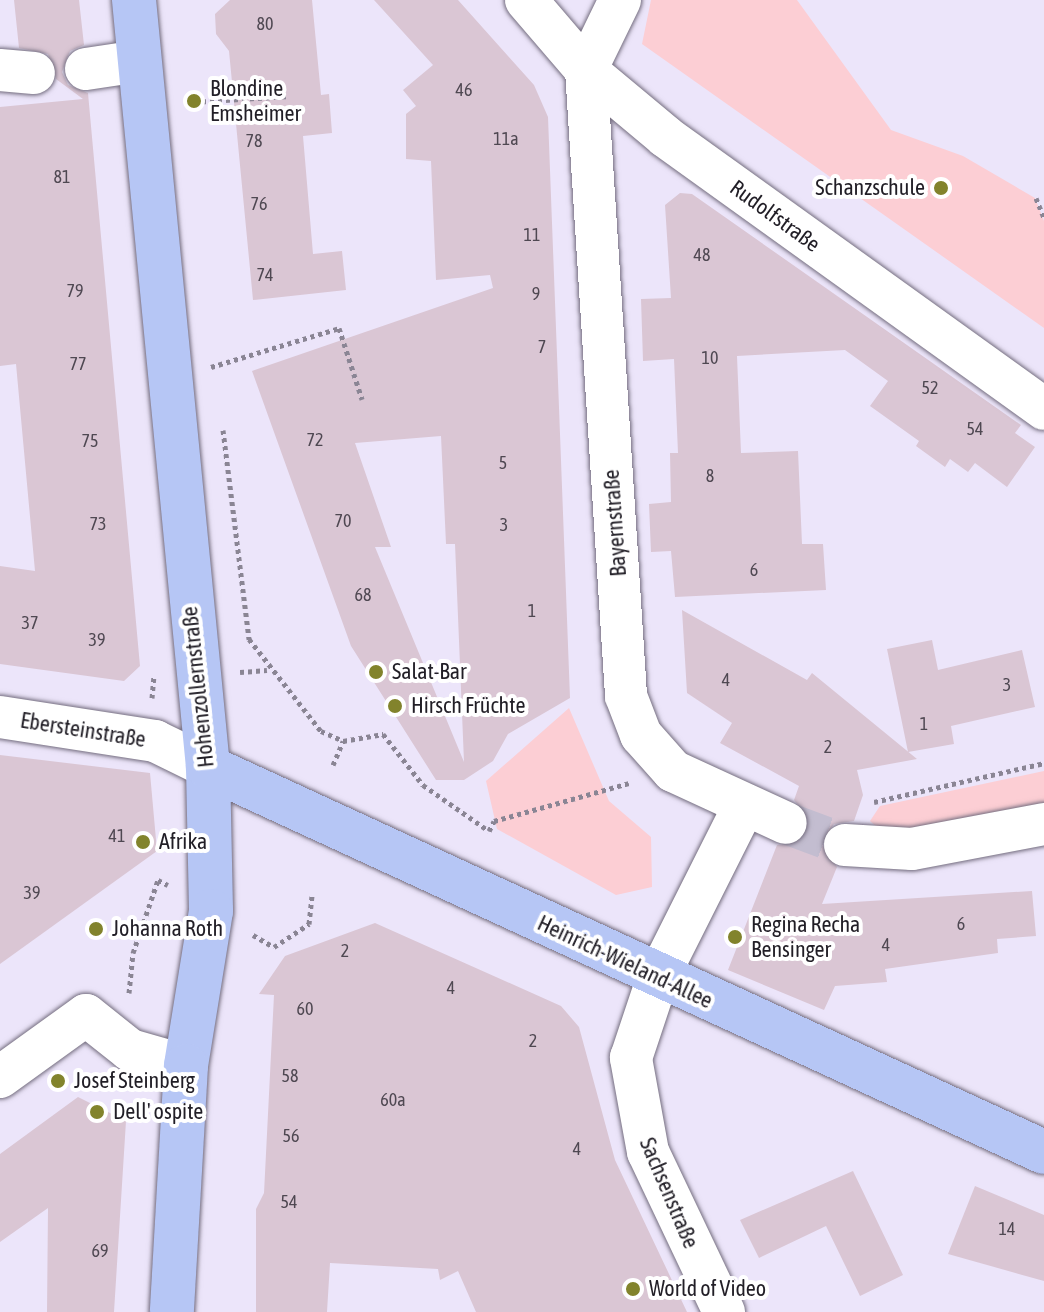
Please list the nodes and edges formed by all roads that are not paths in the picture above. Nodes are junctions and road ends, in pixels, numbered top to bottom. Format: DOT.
graph roads {
  1 [pos="134,0"];
  2 [pos="526,0"];
  3 [pos="620,0"];
  4 [pos="139,61"];
  5 [pos="86,69"];
  6 [pos="586,70"];
  7 [pos="1044,409"];
  8 [pos="0,717"];
  9 [pos="208,767"];
  10 [pos="743,808"];
  11 [pos="786,823"];
  12 [pos="1044,824"];
  13 [pos="845,845"];
  14 [pos="658,977"];
  15 [pos="186,1066"];
  16 [pos="0,1077"];
  17 [pos="1044,1152"];
  18 [pos="172,1312"];
  19 [pos="724,1312"];
  1 -- 4 [label="main road, Hohenzollernstraße"];
  2 -- 6 [label="street, Rudolfstraße"];
  3 -- 6 [label="street, Bayernstraße"];
  4 -- 5 [label="street"];
  4 -- 9 [label="main road, Hohenzollernstraße"];
  6 -- 7 [label="street, Rudolfstraße"];
  6 -- 10 [label="street, Bayernstraße"];
  8 -- 9 [label="street, Ebersteinstraße"];
  9 -- 14 [label="main road, Heinrich-Wieland-Allee"];
  9 -- 15 [label="main road, Hohenzollernstraße"];
  10 -- 11 [label="street, Bayernstraße"];
  10 -- 14 [label="street"];
  12 -- 13 [label="street"];
  14 -- 17 [label="main road, Heinrich-Wieland-Allee"];
  14 -- 19 [label="street, Sachsenstraße"];
  15 -- 16 [label="street"];
  15 -- 18 [label="main road, Hohenzollernstraße"];
}
